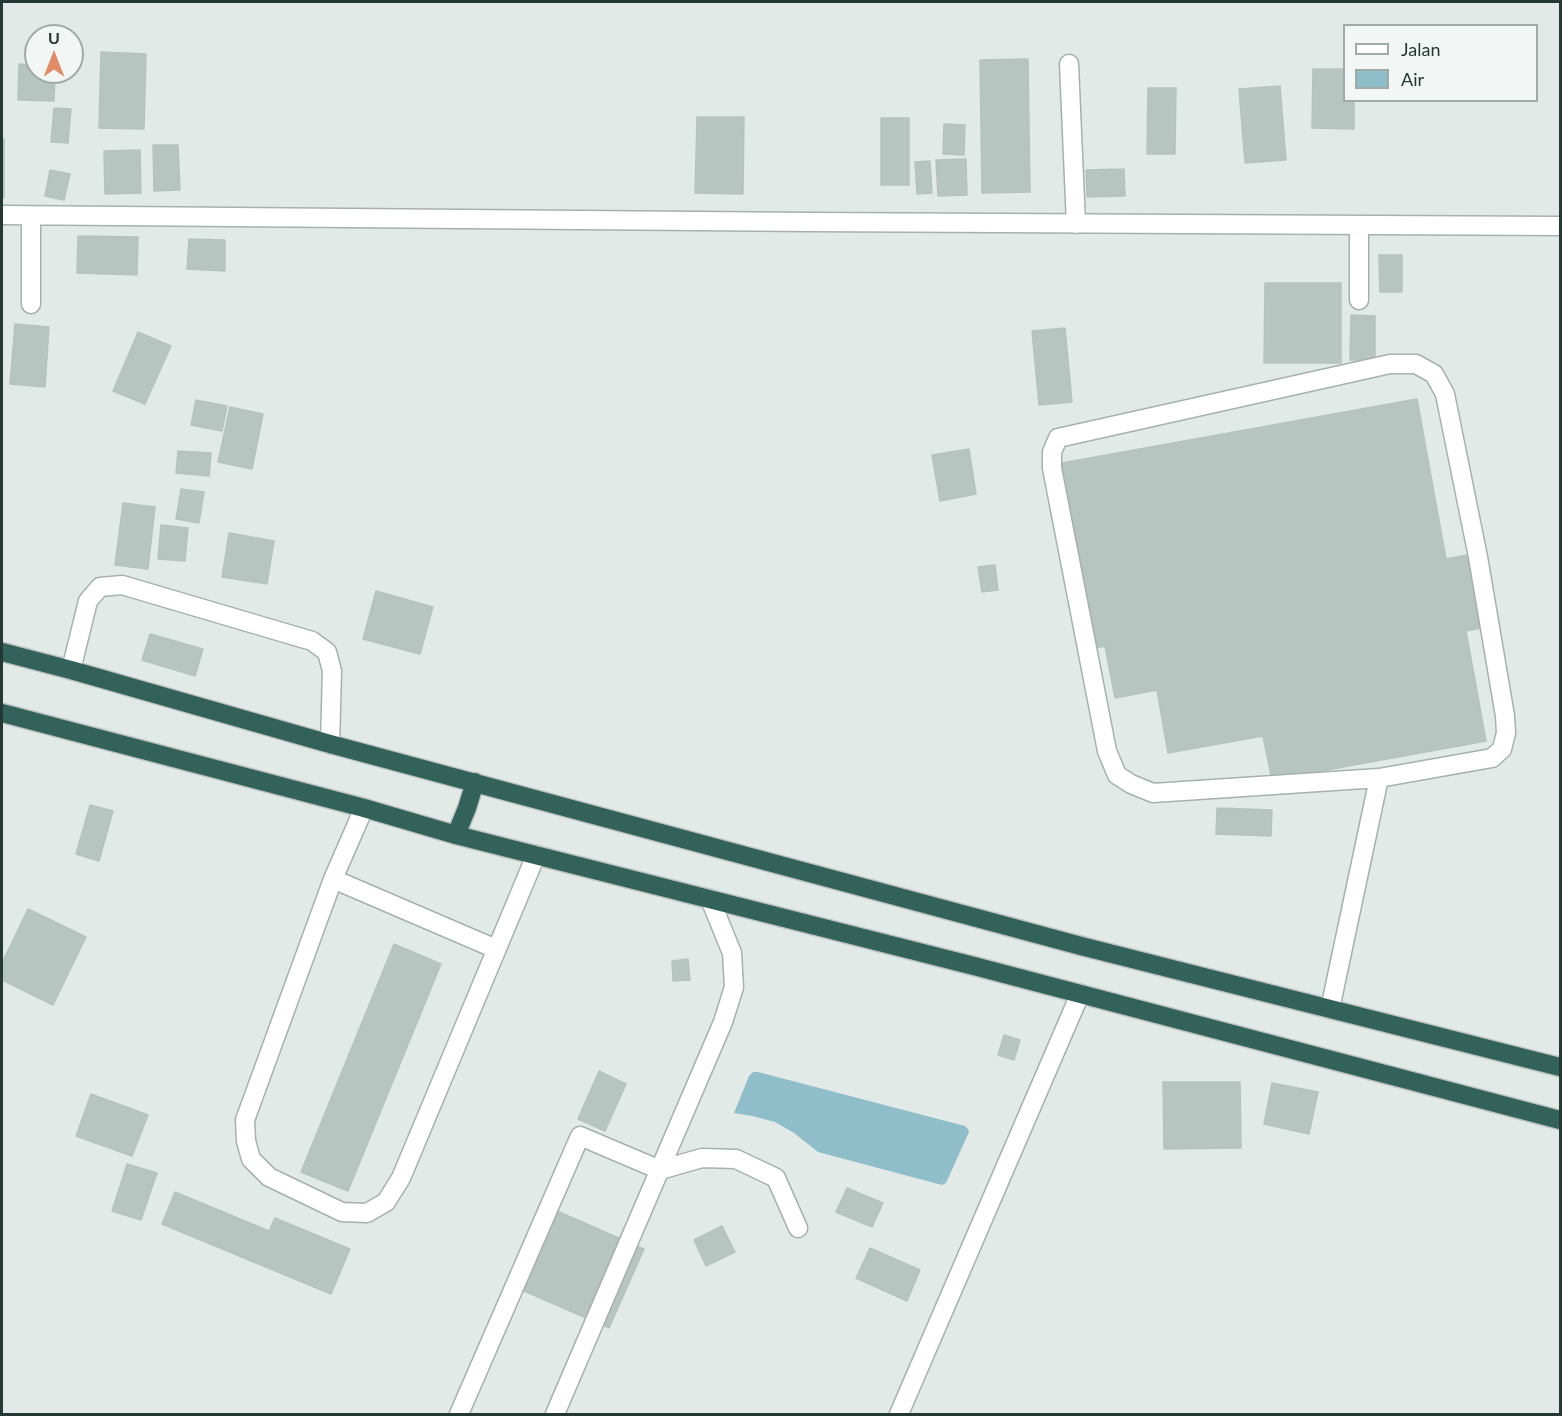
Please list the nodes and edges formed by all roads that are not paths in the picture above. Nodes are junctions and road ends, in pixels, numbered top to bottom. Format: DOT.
graph roads {
  1 [pos="1069,64"];
  2 [pos="2,215"];
  3 [pos="31,216"];
  4 [pos="1076,224"];
  5 [pos="1359,225"];
  6 [pos="1560,226"];
  7 [pos="1359,300"];
  8 [pos="31,304"];
  9 [pos="2,652"];
  10 [pos="71,670"];
  11 [pos="2,713"];
  12 [pos="330,744"];
  13 [pos="1379,778"];
  14 [pos="475,782"];
  15 [pos="364,808"];
  16 [pos="456,835"];
  17 [pos="536,855"];
  18 [pos="333,879"];
  19 [pos="710,899"];
  20 [pos="496,949"];
  21 [pos="1080,994"];
  22 [pos="1330,1009"];
  23 [pos="1560,1067"];
  24 [pos="1560,1120"];
  25 [pos="660,1170"];
  26 [pos="798,1228"];
  27 [pos="459,1414"];
  28 [pos="555,1414"];
  29 [pos="899,1414"];
  1 -- 4 [label="street"];
  2 -- 3 [label="street"];
  3 -- 4 [label="street"];
  3 -- 8 [label="street"];
  4 -- 5 [label="street"];
  5 -- 6 [label="street"];
  5 -- 7 [label="street"];
  9 -- 10 [label="highway"];
  10 -- 12 [label="highway"];
  10 -- 12 [label="street"];
  11 -- 15 [label="highway"];
  12 -- 14 [label="highway"];
  13 -- 13 [label="street"];
  13 -- 22 [label="street"];
  14 -- 16 [label="highway"];
  14 -- 22 [label="highway"];
  15 -- 16 [label="highway"];
  15 -- 18 [label="street"];
  16 -- 17 [label="highway"];
  17 -- 19 [label="highway"];
  17 -- 20 [label="street"];
  18 -- 20 [label="street"];
  18 -- 20 [label="street"];
  19 -- 21 [label="highway"];
  19 -- 25 [label="street"];
  21 -- 24 [label="highway"];
  21 -- 29 [label="street"];
  22 -- 23 [label="highway"];
  25 -- 26 [label="street"];
  25 -- 27 [label="street"];
  25 -- 28 [label="street"];
}
